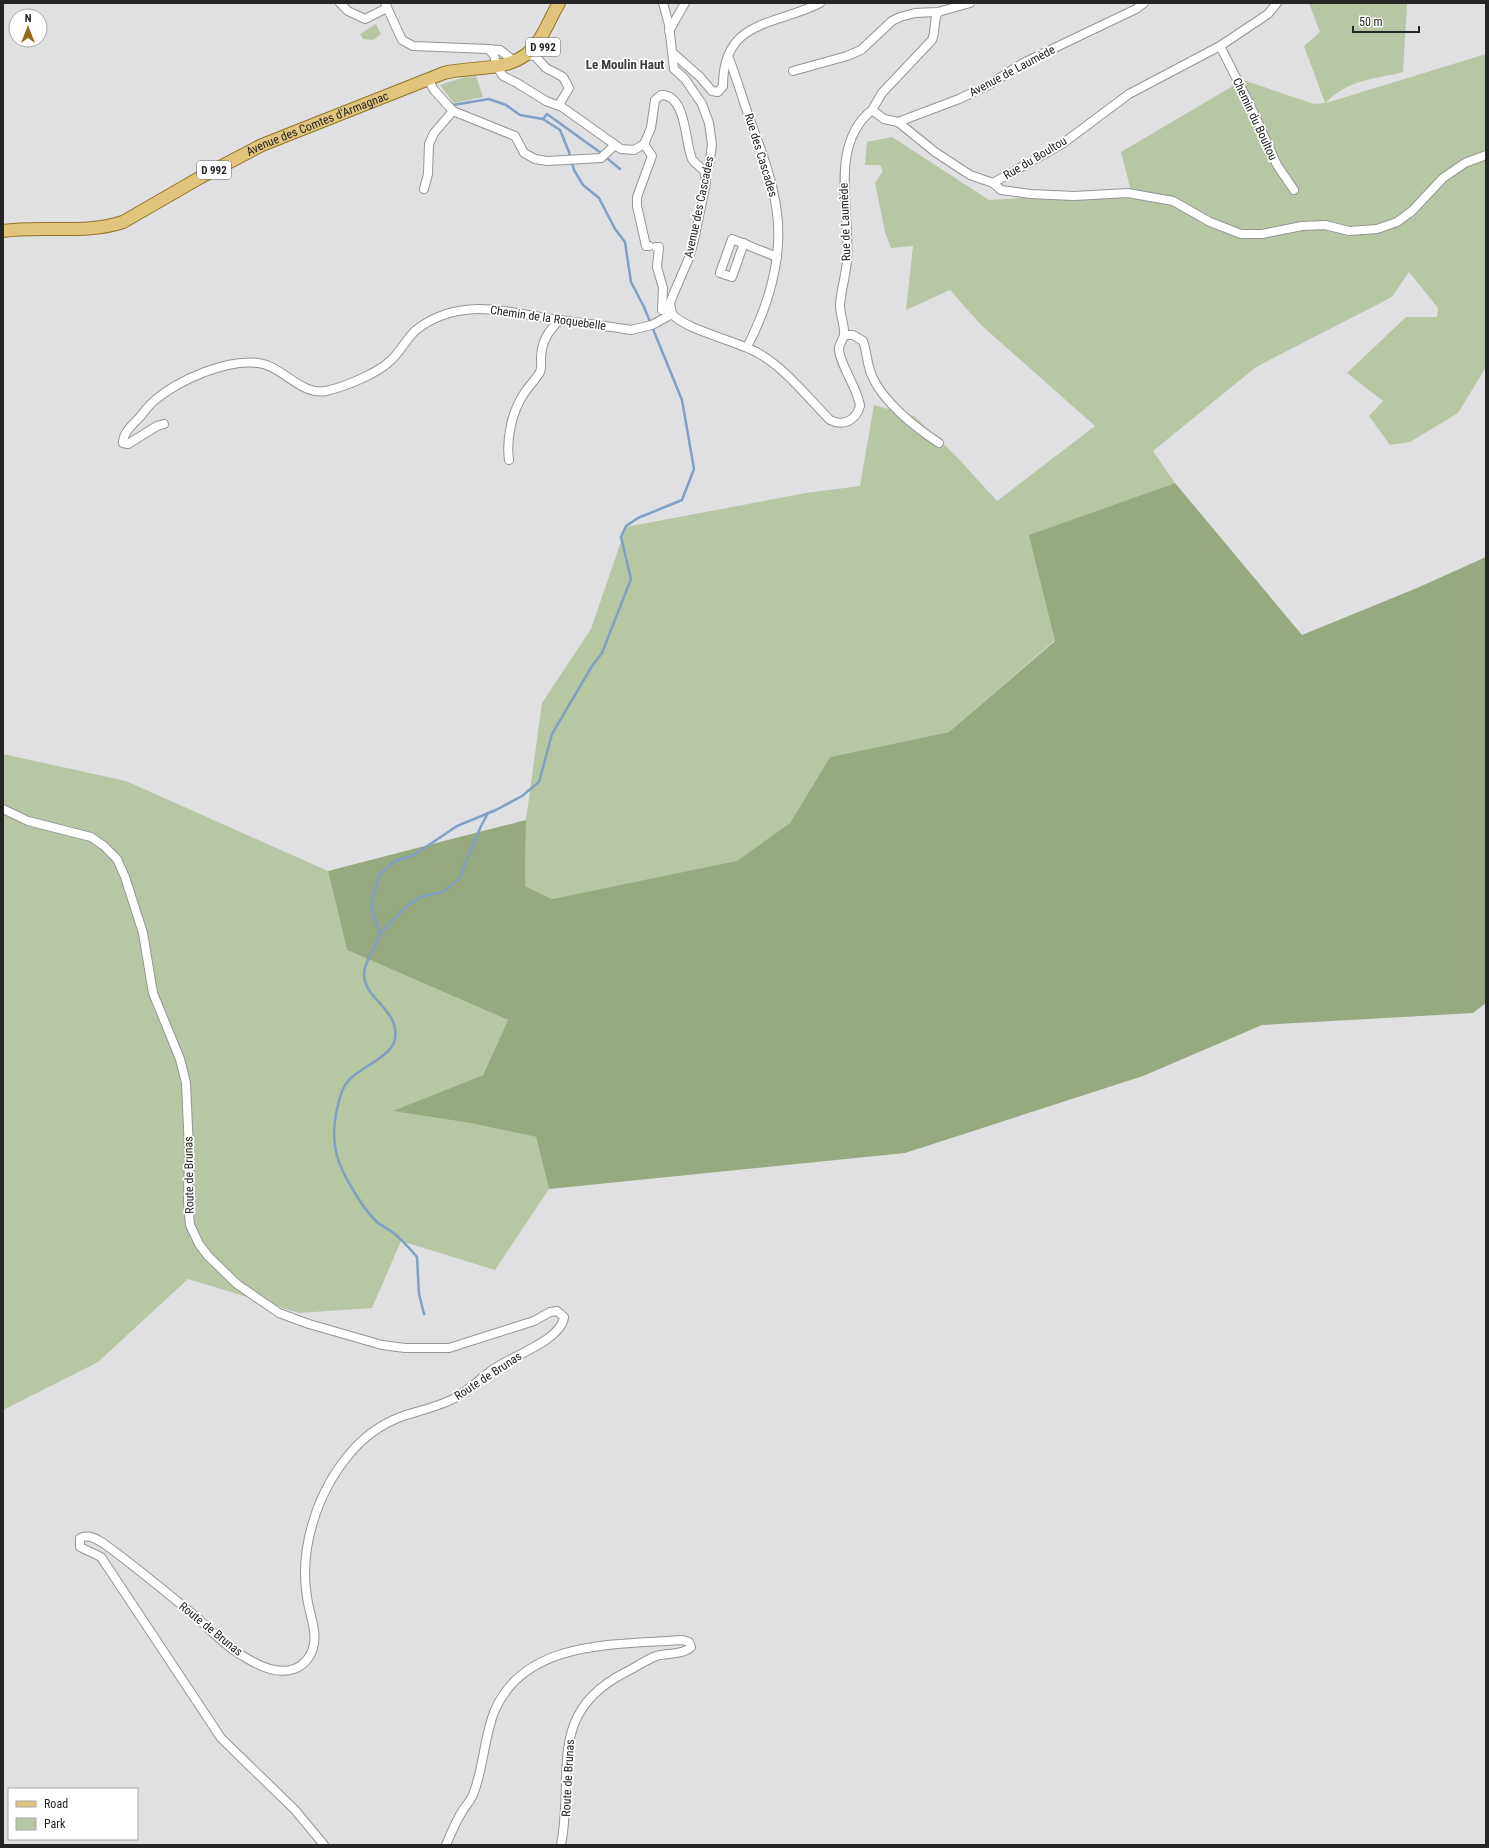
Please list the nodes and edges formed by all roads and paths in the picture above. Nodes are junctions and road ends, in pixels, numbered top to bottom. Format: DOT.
graph roads {
  1 [pos="340,3"];
  2 [pos="561,3"];
  3 [pos="663,3"];
  4 [pos="685,3"];
  5 [pos="820,3"];
  6 [pos="970,3"];
  7 [pos="1144,3"];
  8 [pos="1278,3"];
  9 [pos="386,5"];
  10 [pos="938,12"];
  11 [pos="670,31"];
  12 [pos="1220,46"];
  13 [pos="488,49"];
  14 [pos="673,53"];
  15 [pos="728,56"];
  16 [pos="525,57"];
  17 [pos="500,67"];
  18 [pos="793,71"];
  19 [pos="428,79"];
  20 [pos="558,105"];
  21 [pos="872,110"];
  22 [pos="453,111"];
  23 [pos="898,122"];
  24 [pos="644,144"];
  25 [pos="614,145"];
  26 [pos="1486,155"];
  27 [pos="705,172"];
  28 [pos="993,183"];
  29 [pos="424,189"];
  30 [pos="1294,190"];
  31 [pos="3,231"];
  32 [pos="744,243"];
  33 [pos="777,257"];
  34 [pos="671,312"];
  35 [pos="560,320"];
  36 [pos="844,335"];
  37 [pos="748,346"];
  38 [pos="164,424"];
  39 [pos="939,443"];
  40 [pos="509,460"];
  41 [pos="3,809"];
  42 [pos="324,1845"];
  43 [pos="446,1845"];
  44 [pos="562,1845"];
  1 -- 9 [label="street"];
  2 -- 16 [label="main road, Avenue des Comtes d'Armagnac / D 992"];
  3 -- 11 [label="street, Avenue des Cascades"];
  4 -- 11 [label="street"];
  5 -- 15 [label="street"];
  6 -- 10 [label="street"];
  7 -- 23 [label="street, Avenue de Laumède"];
  8 -- 12 [label="street, Rue du Boultou"];
  9 -- 13 [label="street"];
  10 -- 18 [label="street"];
  10 -- 21 [label="street"];
  11 -- 14 [label="street, Avenue des Cascades"];
  12 -- 28 [label="street, Rue du Boultou"];
  12 -- 30 [label="street, Chemin du Boultou"];
  13 -- 16 [label="street"];
  13 -- 17 [label="street"];
  14 -- 15 [label="street"];
  14 -- 27 [label="street, Avenue des Cascades"];
  15 -- 33 [label="street, Rue des Cascades"];
  16 -- 17 [label="main road, Avenue des Comtes d'Armagnac / D 992"];
  16 -- 17 [label="main road, Avenue des Comtes d'Armagnac / D 992"];
  16 -- 20 [label="street"];
  17 -- 19 [label="main road, Avenue des Comtes d'Armagnac / D 992"];
  17 -- 20 [label="street"];
  19 -- 22 [label="street"];
  19 -- 31 [label="main road, Avenue des Comtes d'Armagnac / D 992"];
  20 -- 25 [label="street"];
  21 -- 23 [label="street, Rue du Boultou"];
  21 -- 36 [label="street, Rue de Laumède"];
  22 -- 25 [label="street"];
  22 -- 29 [label="street"];
  23 -- 28 [label="street, Rue du Boultou"];
  24 -- 25 [label="street"];
  24 -- 27 [label="street"];
  24 -- 34 [label="street"];
  26 -- 28 [label="street"];
  27 -- 34 [label="street, Avenue des Cascades"];
  32 -- 33 [label="street"];
  33 -- 37 [label="street, Rue des Cascades"];
  34 -- 35 [label="street, Chemin de la Roquebelle"];
  34 -- 37 [label="street"];
  35 -- 38 [label="street, Chemin de la Roquebelle"];
  35 -- 40 [label="street"];
  36 -- 37 [label="street, Rue de Laumède"];
  36 -- 39 [label="street"];
  41 -- 42 [label="street, Route de Brunas"];
  43 -- 44 [label="street, Route de Brunas"];
}
